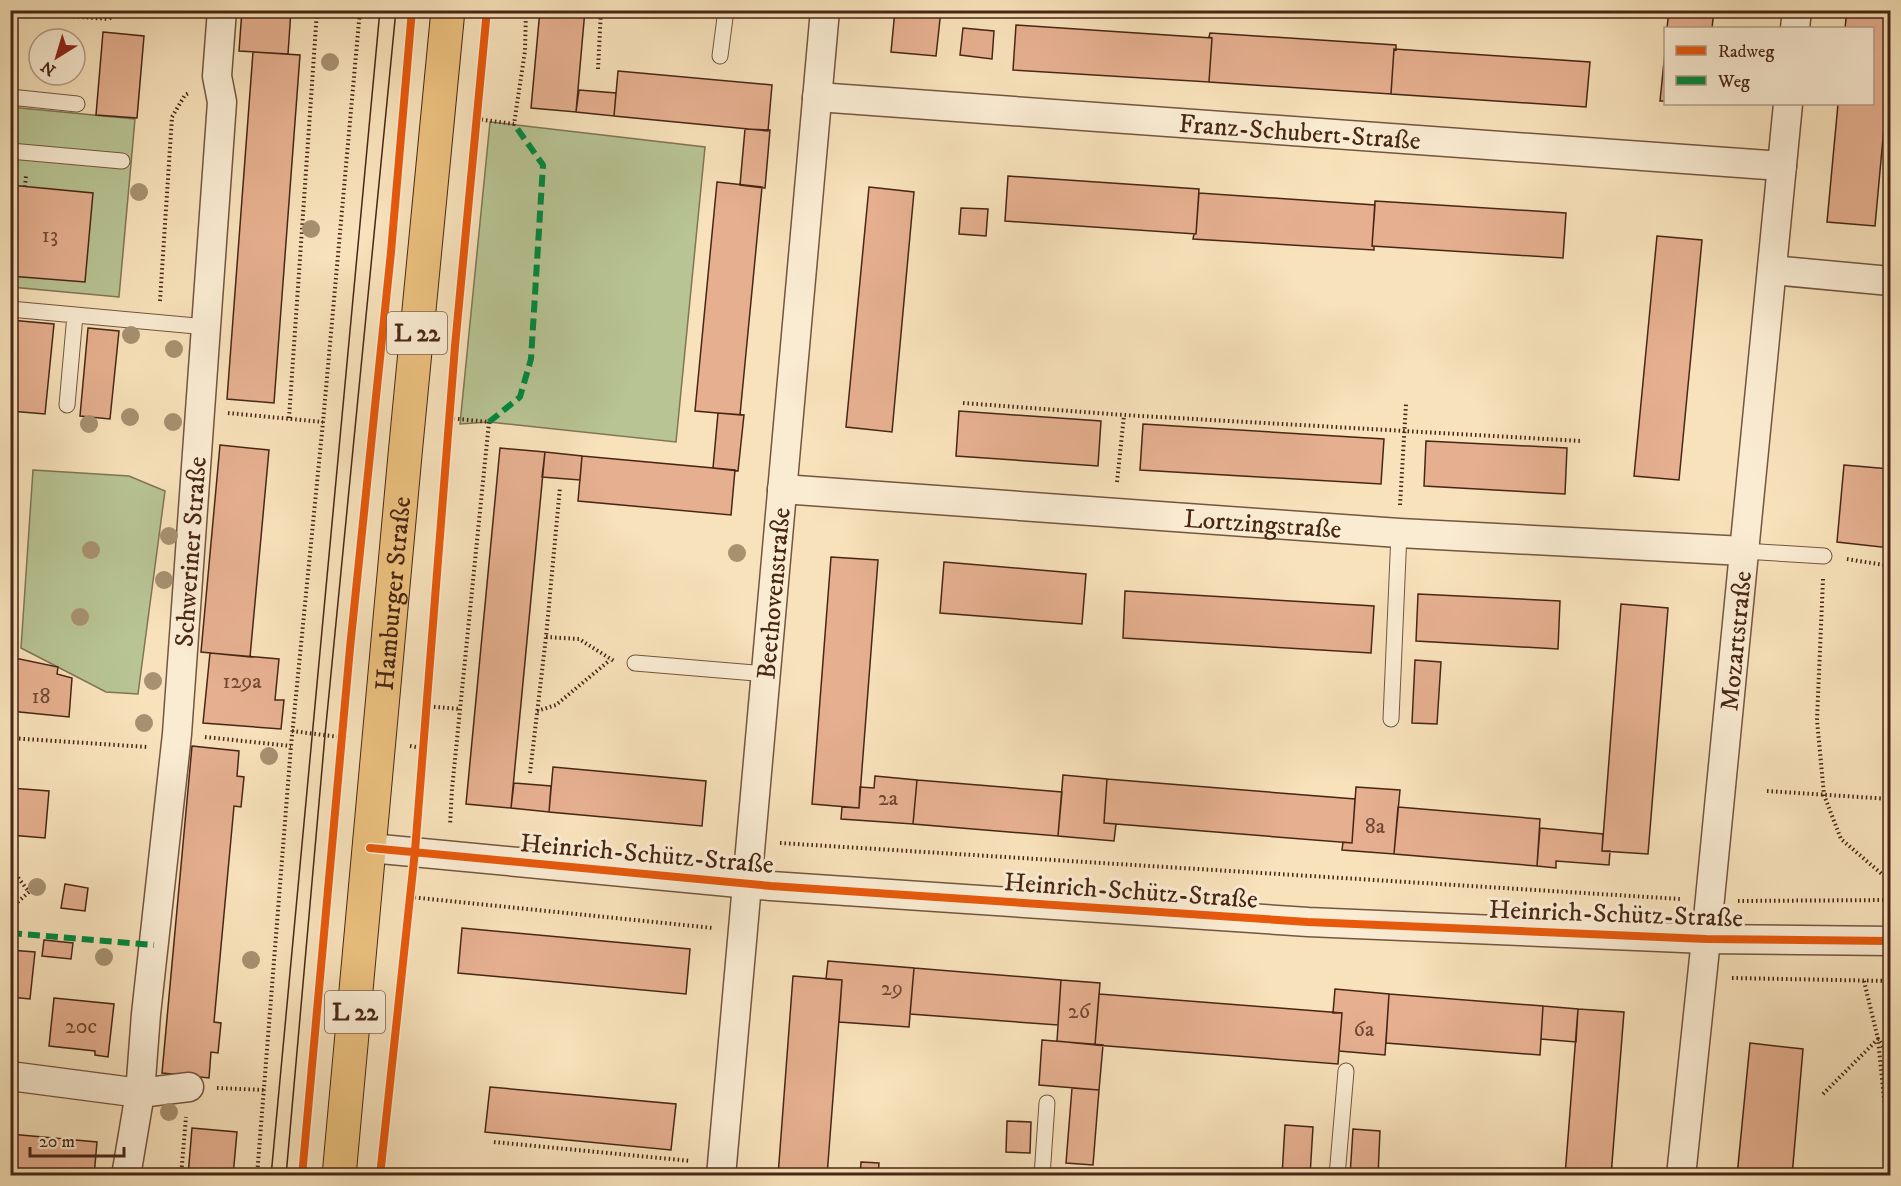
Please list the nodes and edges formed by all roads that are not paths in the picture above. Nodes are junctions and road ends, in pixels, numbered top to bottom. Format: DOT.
graph roads {
  1 [pos="222,10"];
  2 [pos="448,10"];
  3 [pos="726,10"];
  4 [pos="825,10"];
  5 [pos="1797,10"];
  6 [pos="1795,27"];
  7 [pos="720,57"];
  8 [pos="10,97"];
  9 [pos="817,97"];
  10 [pos="77,104"];
  11 [pos="1788,105"];
  12 [pos="10,152"];
  13 [pos="122,161"];
  14 [pos="1782,166"];
  15 [pos="1772,270"];
  16 [pos="1890,281"];
  17 [pos="10,309"];
  18 [pos="75,315"];
  19 [pos="207,327"];
  20 [pos="67,405"];
  21 [pos="782,489"];
  22 [pos="1399,533"];
  23 [pos="1744,551"];
  24 [pos="1824,556"];
  25 [pos="635,663"];
  26 [pos="766,674"];
  27 [pos="1391,719"];
  28 [pos="370,848"];
  29 [pos="747,884"];
  30 [pos="1706,939"];
  31 [pos="1890,941"];
  32 [pos="1346,1071"];
  33 [pos="10,1076"];
  34 [pos="189,1087"];
  35 [pos="140,1093"];
  36 [pos="1047,1103"];
  37 [pos="722,1169"];
  38 [pos="126,1176"];
  39 [pos="339,1176"];
  40 [pos="1042,1176"];
  41 [pos="1337,1176"];
  42 [pos="1681,1176"];
  1 -- 19 [label="street, Schweriner Straße"];
  2 -- 28 [label="main road, Hamburger Straße / L 22"];
  3 -- 7 [label="lane"];
  4 -- 9 [label="street, Beethovenstraße"];
  5 -- 6 [label="street"];
  8 -- 10 [label="lane"];
  9 -- 14 [label="street, Franz-Schubert-Straße"];
  9 -- 21 [label="street, Beethovenstraße"];
  11 -- 14 [label="street, Mozartstraße"];
  12 -- 13 [label="lane"];
  14 -- 15 [label="street, Mozartstraße"];
  15 -- 16 [label="street"];
  15 -- 23 [label="street, Mozartstraße"];
  17 -- 18 [label="lane"];
  18 -- 19 [label="lane"];
  18 -- 20 [label="lane"];
  19 -- 35 [label="street, Schweriner Straße"];
  21 -- 22 [label="street, Lortzingstraße"];
  21 -- 26 [label="street, Beethovenstraße"];
  22 -- 23 [label="street, Lortzingstraße"];
  22 -- 27 [label="lane"];
  23 -- 24 [label="lane"];
  23 -- 30 [label="street, Mozartstraße"];
  25 -- 26 [label="lane"];
  26 -- 29 [label="street, Beethovenstraße"];
  28 -- 29 [label="street, Heinrich-Schütz-Straße"];
  28 -- 39 [label="main road, Hamburger Straße / L 22"];
  29 -- 30 [label="street, Heinrich-Schütz-Straße"];
  29 -- 37 [label="street, Beethovenstraße"];
  30 -- 31 [label="street, Heinrich-Schütz-Straße"];
  30 -- 42 [label="street, Mozartstraße"];
  32 -- 41 [label="lane"];
  33 -- 35 [label="street"];
  34 -- 35 [label="street"];
  35 -- 38 [label="street, Schweriner Straße"];
  36 -- 40 [label="lane"];
}
